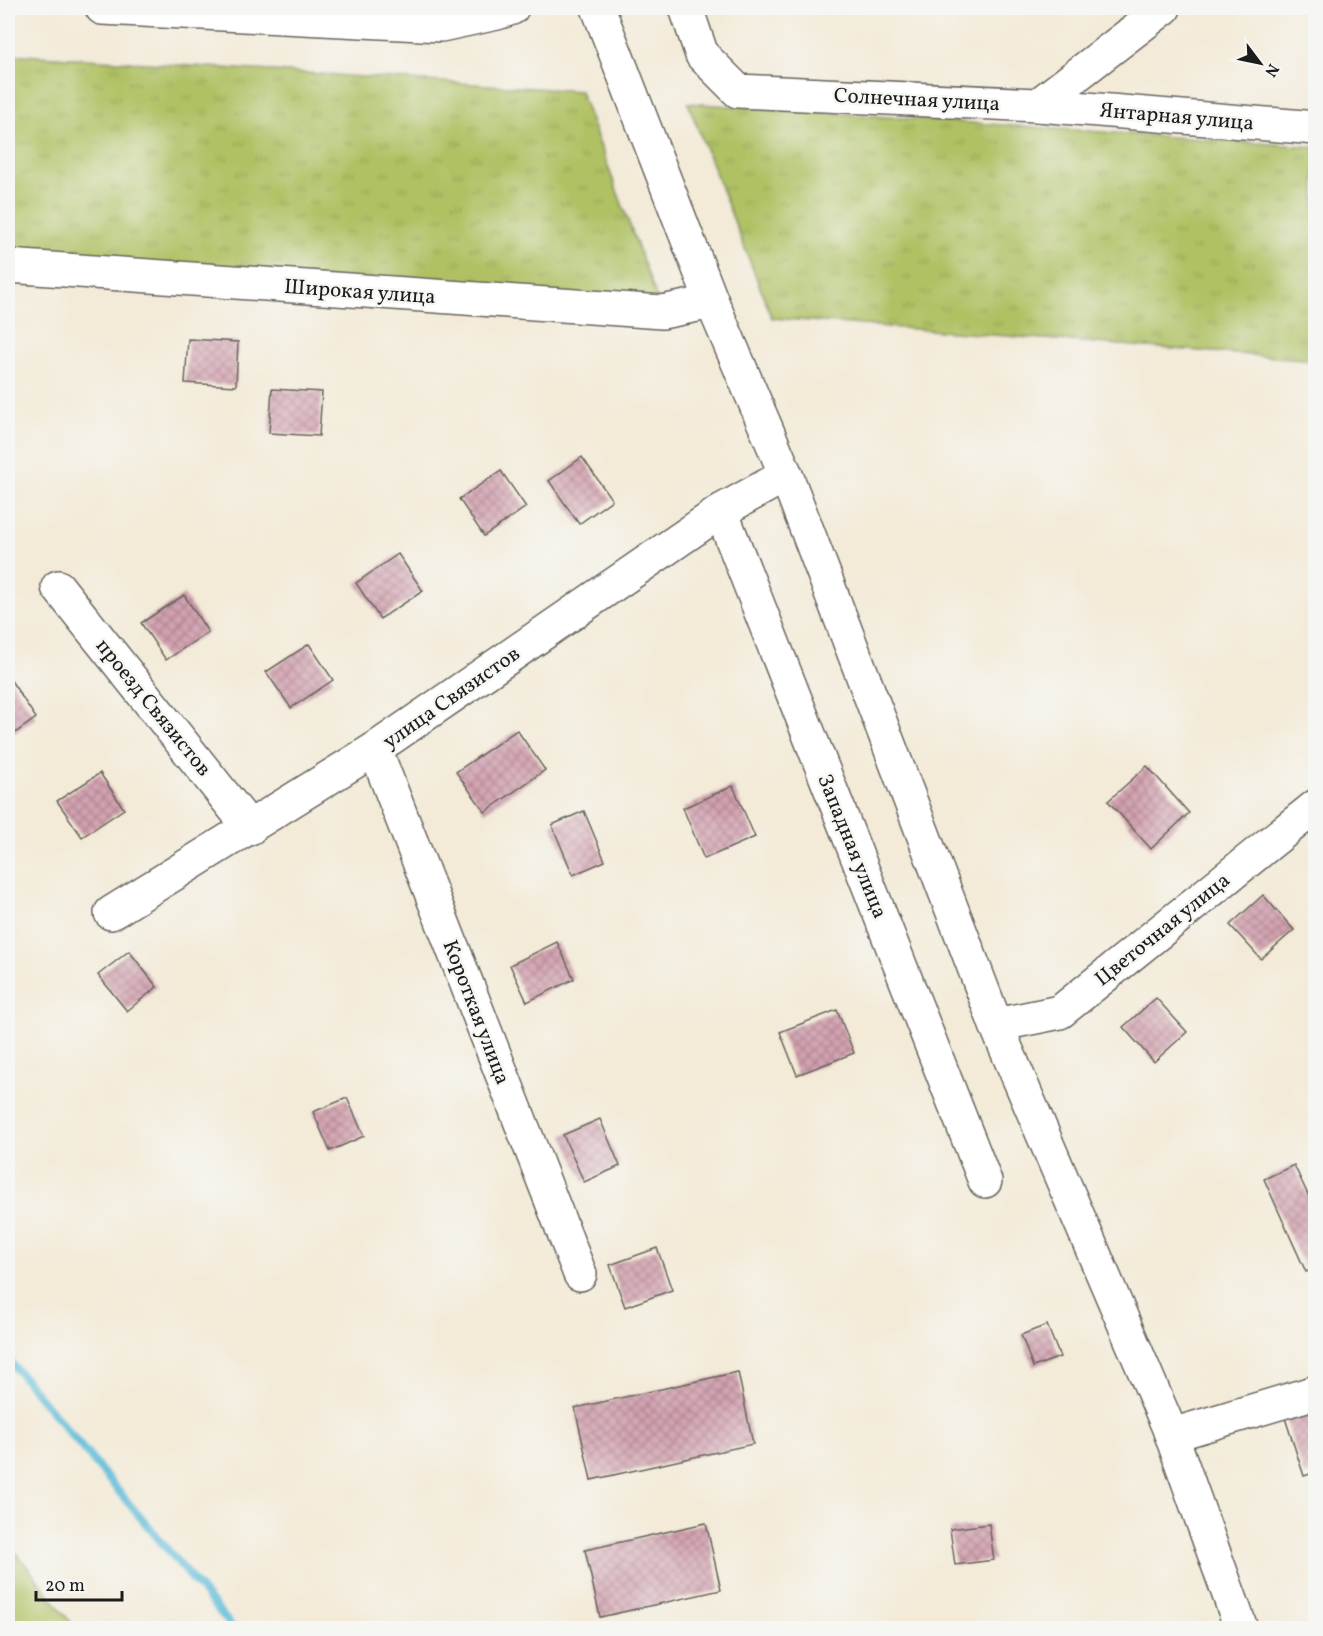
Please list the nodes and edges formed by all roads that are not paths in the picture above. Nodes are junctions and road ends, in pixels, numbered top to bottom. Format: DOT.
graph roads {
  1 [pos="102,8"];
  2 [pos="598,8"];
  3 [pos="686,8"];
  4 [pos="1164,8"];
  5 [pos="502,9"];
  6 [pos="1038,105"];
  7 [pos="1316,128"];
  8 [pos="8,266"];
  9 [pos="712,302"];
  10 [pos="786,475"];
  11 [pos="721,511"];
  12 [pos="58,587"];
  13 [pos="375,749"];
  14 [pos="1316,806"];
  15 [pos="250,828"];
  16 [pos="111,913"];
  17 [pos="996,1025"];
  18 [pos="985,1181"];
  19 [pos="580,1274"];
  20 [pos="1316,1392"];
  21 [pos="1172,1435"];
  22 [pos="1241,1629"];
  1 -- 5 [label="street"];
  2 -- 9 [label="street"];
  3 -- 6 [label="street, Солнечная улица"];
  4 -- 6 [label="street"];
  6 -- 7 [label="street, Янтарная улица"];
  8 -- 9 [label="street, Широкая улица"];
  9 -- 10 [label="street"];
  10 -- 11 [label="street, улица Связистов"];
  10 -- 17 [label="street"];
  11 -- 13 [label="street, улица Связистов"];
  11 -- 18 [label="street, Западная улица"];
  12 -- 15 [label="street, проезд Связистов"];
  13 -- 15 [label="street, улица Связистов"];
  13 -- 19 [label="street, Короткая улица"];
  14 -- 17 [label="street, Цветочная улица"];
  15 -- 16 [label="street, улица Связистов"];
  17 -- 21 [label="street"];
  20 -- 21 [label="street"];
  21 -- 22 [label="street"];
}
